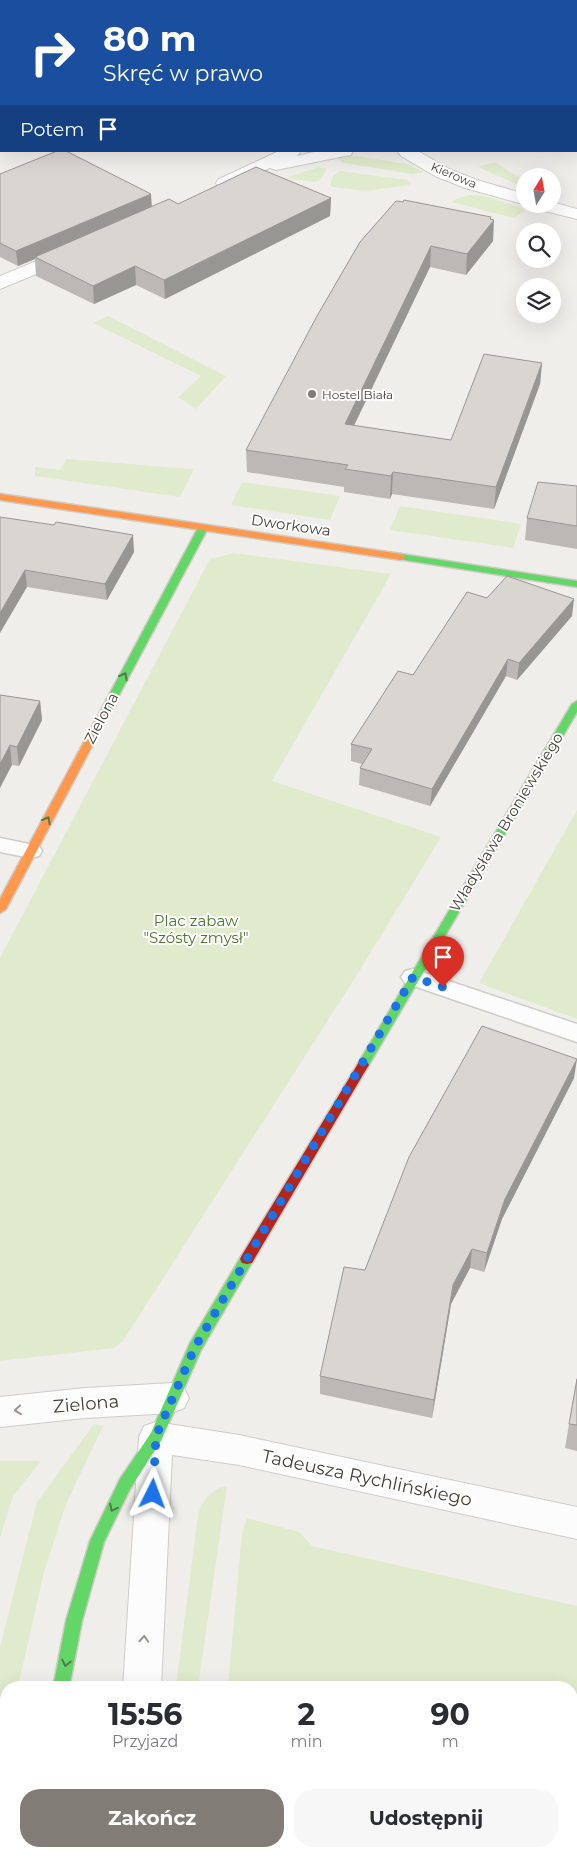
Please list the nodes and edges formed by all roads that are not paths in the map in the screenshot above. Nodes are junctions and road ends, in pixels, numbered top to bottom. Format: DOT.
graph roads {
  1 [pos="291,152"];
  2 [pos="340,152"];
  3 [pos="411,152"];
  4 [pos="452,157"];
  5 [pos="255,170"];
  6 [pos="210,190"];
  7 [pos="504,192"];
  8 [pos="516,197"];
  9 [pos="561,210"];
  10 [pos="577,214"];
  11 [pos="84,247"];
  12 [pos="0,283"];
  13 [pos="0,497"];
  14 [pos="203,528"];
  15 [pos="577,584"];
  16 [pos="577,704"];
  17 [pos="0,845"];
  18 [pos="31,851"];
  19 [pos="0,909"];
  20 [pos="413,977"];
  21 [pos="577,1033"];
  22 [pos="172,1398"];
  23 [pos="0,1412"];
  24 [pos="156,1436"];
  25 [pos="577,1523"];
  26 [pos="62,1681"];
  27 [pos="142,1681"];
  1 -- 5 [label="street"];
  2 -- 5 [label="street"];
  3 -- 7 [label="street, Kierowa"];
  4 -- 7 [label="street, Kierowa"];
  5 -- 6 [label="street"];
  7 -- 8 [label="street, Kierowa"];
  9 -- 10 [label="street"];
  11 -- 12 [label="street"];
  13 -- 14 [label="street, Dworkowa"];
  14 -- 15 [label="street, Dworkowa"];
  18 -- 14 [label="street, Zielona, one-way"];
  16 -- 20 [label="street, Władysława Broniewskiego"];
  17 -- 18 [label="lane"];
  18 -- 19 [label="street, Zielona"];
  20 -- 21 [label="lane"];
  20 -- 22 [label="street, Władysława Broniewskiego"];
  22 -- 23 [label="street, Zielona, one-way"];
  22 -- 24 [label="street, Władysława Broniewskiego"];
  24 -- 25 [label="street, Tadeusza Rychlińskiego"];
  24 -- 26 [label="street, Władysława Broniewskiego, one-way"];
  27 -- 24 [label="street, Władysława Broniewskiego, one-way"];
}
